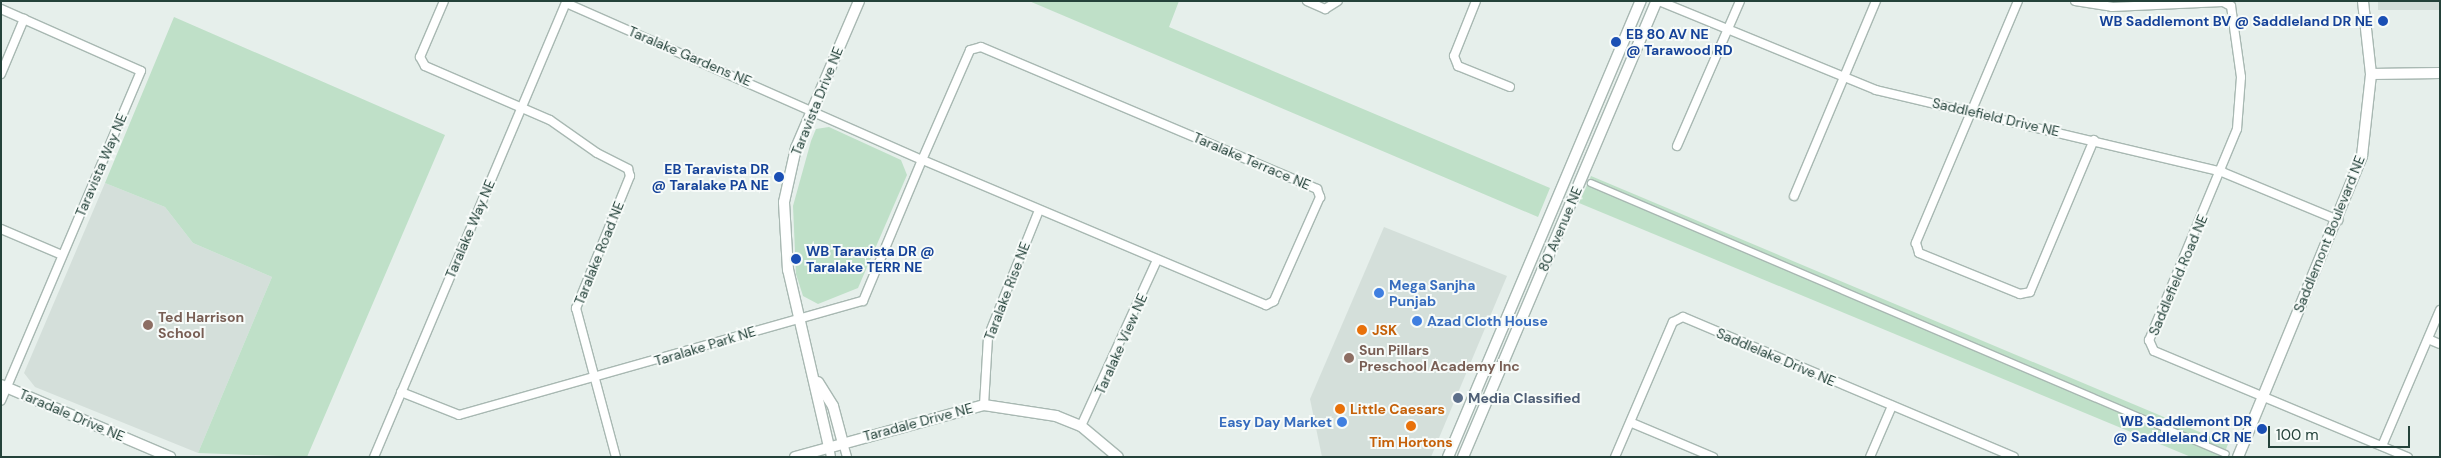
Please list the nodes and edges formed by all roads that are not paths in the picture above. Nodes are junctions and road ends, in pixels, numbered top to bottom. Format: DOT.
graph roads {
  1 [pos="444,1"];
  2 [pos="859,1"];
  3 [pos="1307,1"];
  4 [pos="1338,1"];
  5 [pos="1476,1"];
  6 [pos="1641,1"];
  7 [pos="1658,1"];
  8 [pos="1740,1"];
  9 [pos="1876,1"];
  10 [pos="2018,1"];
  11 [pos="2075,1"];
  12 [pos="2363,1"];
  13 [pos="566,2"];
  14 [pos="1,8"];
  15 [pos="24,19"];
  16 [pos="1728,30"];
  17 [pos="2440,72"];
  18 [pos="1,74"];
  19 [pos="2371,74"];
  20 [pos="1844,79"];
  21 [pos="1510,87"];
  22 [pos="521,108"];
  23 [pos="814,110"];
  24 [pos="1974,112"];
  25 [pos="2094,140"];
  26 [pos="1677,146"];
  27 [pos="922,160"];
  28 [pos="2222,172"];
  29 [pos="1591,183"];
  30 [pos="1794,196"];
  31 [pos="1039,210"];
  32 [pos="2338,220"];
  33 [pos="1,229"];
  34 [pos="62,255"];
  35 [pos="1157,260"];
  36 [pos="2440,310"];
  37 [pos="798,317"];
  38 [pos="2428,339"];
  39 [pos="2440,344"];
  40 [pos="816,379"];
  41 [pos="595,380"];
  42 [pos="4,386"];
  43 [pos="402,392"];
  44 [pos="2264,397"];
  45 [pos="1,401"];
  46 [pos="984,404"];
  47 [pos="1892,406"];
  48 [pos="1632,423"];
  49 [pos="1081,426"];
  50 [pos="843,443"];
  51 [pos="2382,446"];
  52 [pos="830,452"];
  53 [pos="2000,454"];
  54 [pos="2226,454"];
  55 [pos="170,457"];
  56 [pos="374,457"];
  57 [pos="616,457"];
  58 [pos="795,457"];
  59 [pos="847,457"];
  60 [pos="1118,457"];
  61 [pos="1448,457"];
  62 [pos="1463,457"];
  63 [pos="1615,457"];
  64 [pos="1712,457"];
  65 [pos="1870,457"];
  66 [pos="2014,457"];
  67 [pos="2238,457"];
  68 [pos="2408,457"];
  1 -- 22 [label="street, Taralake Road NE"];
  2 -- 23 [label="street, Taravista Drive NE"];
  3 -- 4 [label="street"];
  5 -- 21 [label="street"];
  6 -- 61 [label="street, 80 Avenue NE"];
  7 -- 16 [label="street, Saddlefield Drive NE"];
  7 -- 62 [label="street, 80 Avenue NE"];
  8 -- 16 [label="street"];
  9 -- 20 [label="street"];
  10 -- 24 [label="street"];
  11 -- 28 [label="street, Saddlefield Road NE"];
  12 -- 19 [label="street, Saddlemont Boulevard NE"];
  13 -- 22 [label="street, Taralake Way NE"];
  13 -- 23 [label="street, Taralake Gardens NE"];
  14 -- 15 [label="street, Taravista Way NE"];
  15 -- 18 [label="street"];
  15 -- 34 [label="street, Taravista Way NE"];
  16 -- 20 [label="street, Saddlefield Drive NE"];
  16 -- 26 [label="street"];
  17 -- 19 [label="street"];
  19 -- 32 [label="street, Saddlemont Boulevard NE"];
  20 -- 24 [label="street, Saddlefield Drive NE"];
  20 -- 30 [label="street"];
  22 -- 41 [label="street, Taralake Road NE"];
  22 -- 43 [label="street, Taralake Way NE"];
  23 -- 27 [label="street, Taralake Terrace NE"];
  23 -- 37 [label="street, Taravista Drive NE"];
  24 -- 25 [label="street, Saddlefield Drive NE"];
  24 -- 25 [label="street"];
  25 -- 28 [label="street, Saddlefield Drive NE"];
  27 -- 31 [label="street, Taralake Terrace NE"];
  27 -- 35 [label="street, Taralake Terrace NE"];
  27 -- 37 [label="street, Taralake Park NE"];
  28 -- 32 [label="street, Saddlefield Drive NE"];
  28 -- 44 [label="street, Saddlefield Road NE"];
  29 -- 54 [label="street"];
  31 -- 35 [label="street, Taralake Terrace NE"];
  31 -- 46 [label="street, Taralake Rise NE"];
  32 -- 44 [label="street, Saddlemont Boulevard NE"];
  33 -- 34 [label="street"];
  34 -- 42 [label="street, Taravista Way NE"];
  35 -- 49 [label="street, Taralake View NE"];
  36 -- 38 [label="street"];
  37 -- 40 [label="street, Taravista Drive NE"];
  37 -- 41 [label="street, Taralake Park NE"];
  38 -- 39 [label="street"];
  38 -- 51 [label="street"];
  40 -- 50 [label="street, Taravista Drive NE"];
  40 -- 52 [label="street, Taravista Drive NE"];
  41 -- 43 [label="street, Taralake Park NE"];
  41 -- 57 [label="street, Taralake Road NE"];
  42 -- 45 [label="street, Taravista Way NE"];
  42 -- 55 [label="street, Taradale Drive NE"];
  43 -- 56 [label="street, Taralake Way NE"];
  44 -- 51 [label="street, Saddlefield Road NE"];
  44 -- 67 [label="street, Saddlemont Boulevard NE"];
  46 -- 49 [label="street, Taradale Drive NE"];
  46 -- 50 [label="street, Taradale Drive NE"];
  47 -- 48 [label="street, Saddlelake Drive NE"];
  47 -- 53 [label="street, Saddlelake Drive NE"];
  47 -- 65 [label="street"];
  48 -- 63 [label="street, Saddlelake Drive NE"];
  48 -- 64 [label="street"];
  49 -- 60 [label="street, Taradale Drive NE"];
  50 -- 52 [label="street, Taradale Drive NE"];
  50 -- 59 [label="street"];
  51 -- 68 [label="street, Saddlefield Road NE"];
  52 -- 58 [label="street, Taradale Drive NE"];
  53 -- 66 [label="street, Saddlelake Drive NE"];
}
